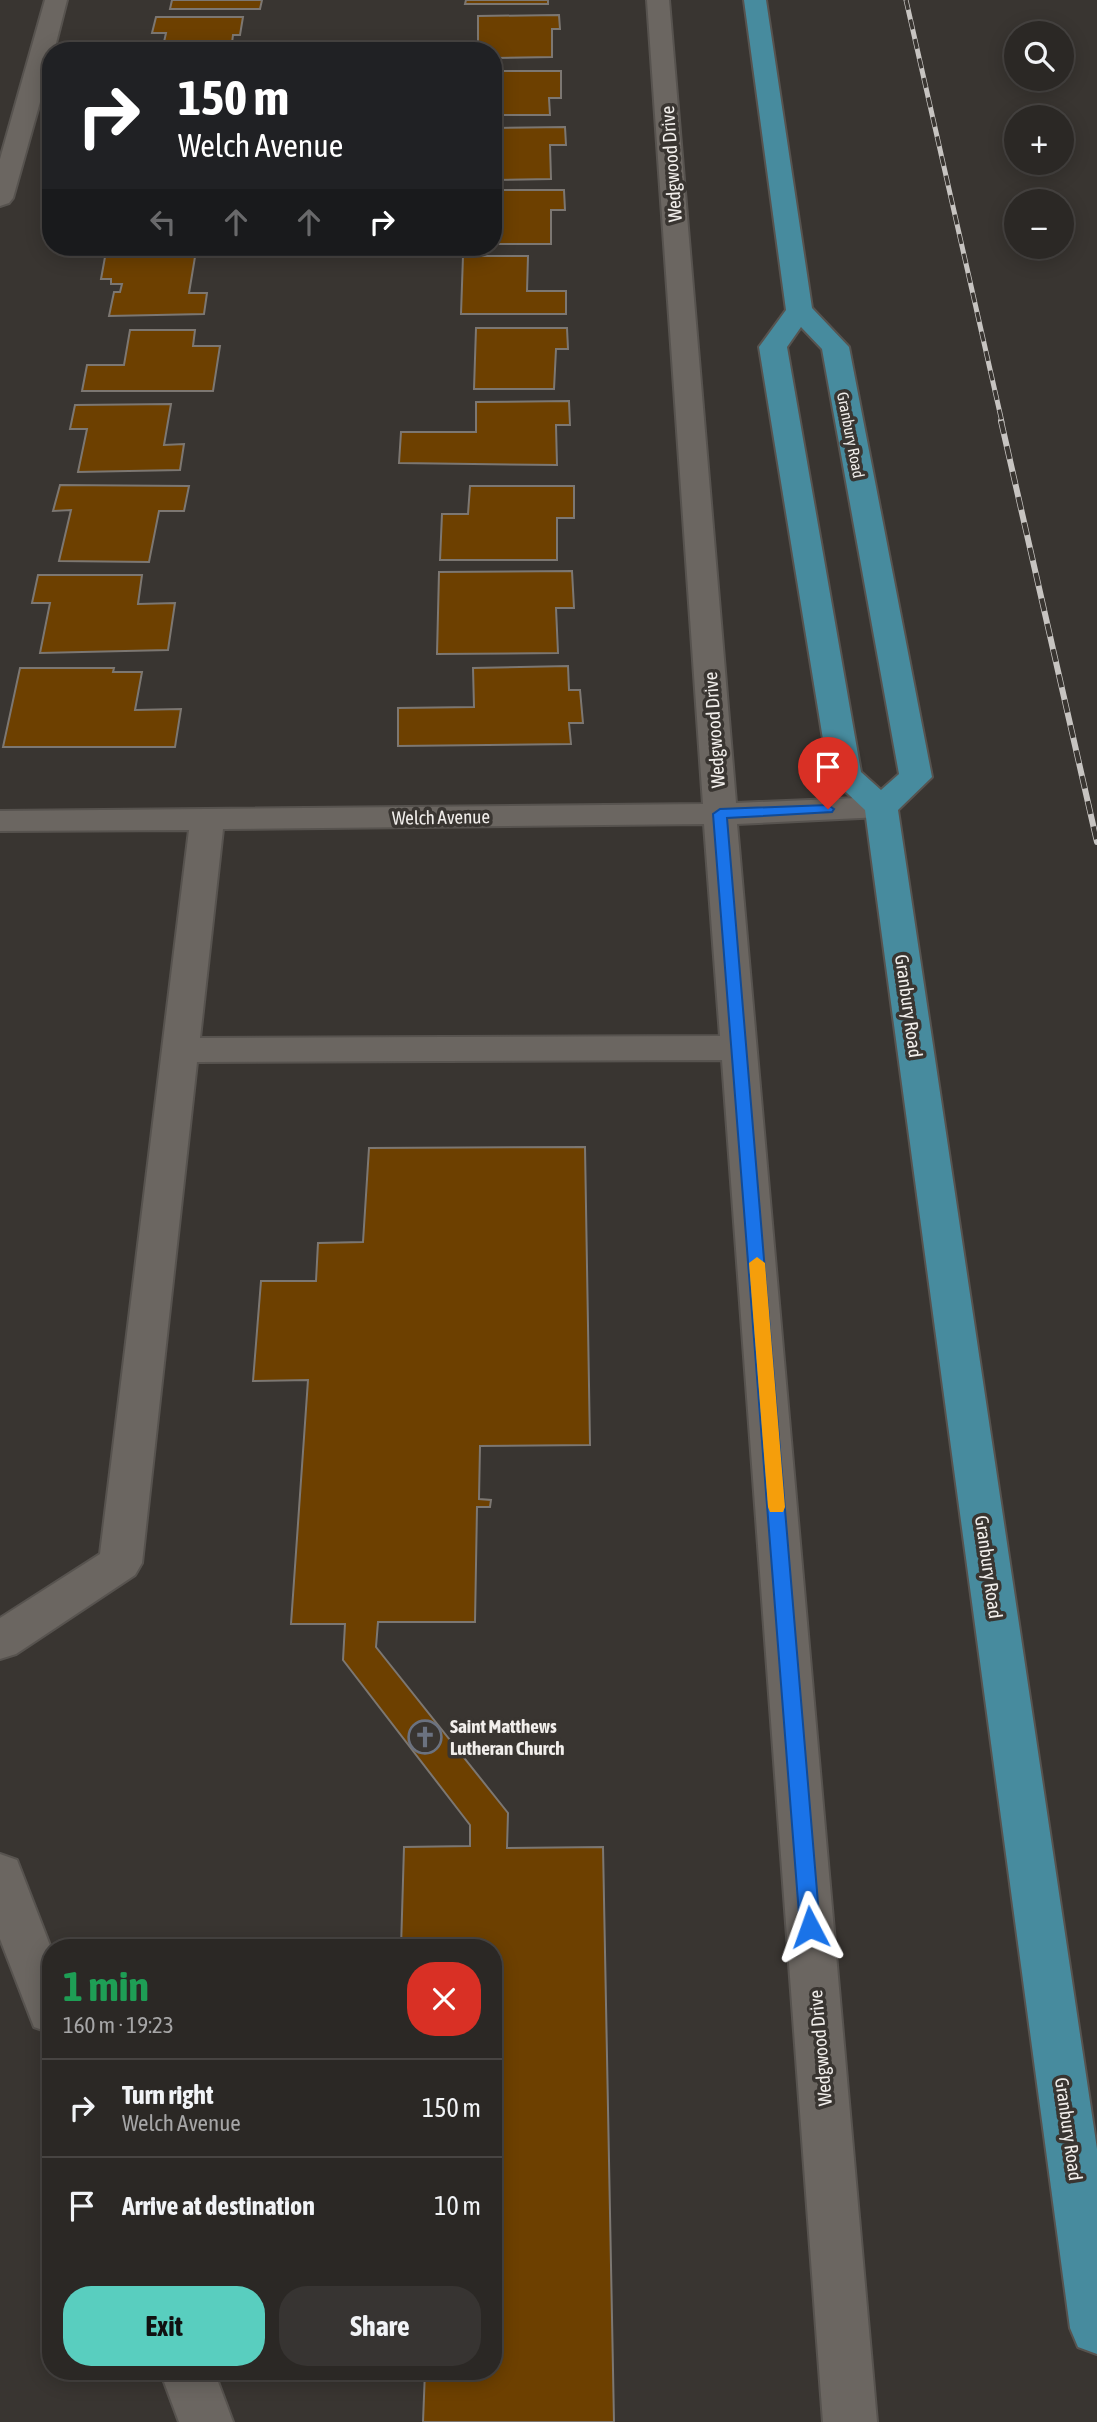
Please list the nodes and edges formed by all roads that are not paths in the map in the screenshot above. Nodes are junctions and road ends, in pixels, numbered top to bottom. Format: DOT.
graph roads {
  1 [pos="56,0"];
  2 [pos="658,0"];
  3 [pos="755,0"];
  4 [pos="44,42"];
  5 [pos="42,50"];
  6 [pos="0,198"];
  7 [pos="799,310"];
  8 [pos="881,807"];
  9 [pos="720,814"];
  10 [pos="207,819"];
  11 [pos="0,821"];
  12 [pos="739,1048"];
  13 [pos="181,1050"];
  14 [pos="0,1641"];
  15 [pos="0,1875"];
  16 [pos="42,1987"];
  17 [pos="1097,2328"];
  18 [pos="190,2380"];
  19 [pos="206,2422"];
  20 [pos="850,2422"];
  1 -- 4 [label="street"];
  2 -- 9 [label="street, Wedgwood Drive"];
  3 -- 7 [label="main road"];
  5 -- 6 [label="street"];
  7 -- 8 [label="main road"];
  7 -- 8 [label="main road, Granbury Road"];
  8 -- 9 [label="street, Welch Avenue"];
  8 -- 17 [label="main road, Granbury Road"];
  9 -- 10 [label="street, Welch Avenue"];
  9 -- 12 [label="street, Wedgwood Drive"];
  10 -- 11 [label="street, Welch Avenue"];
  10 -- 13 [label="street"];
  12 -- 13 [label="street"];
  12 -- 20 [label="street, Wedgwood Drive"];
  13 -- 14 [label="street"];
  15 -- 16 [label="street"];
  18 -- 19 [label="street"];
}
